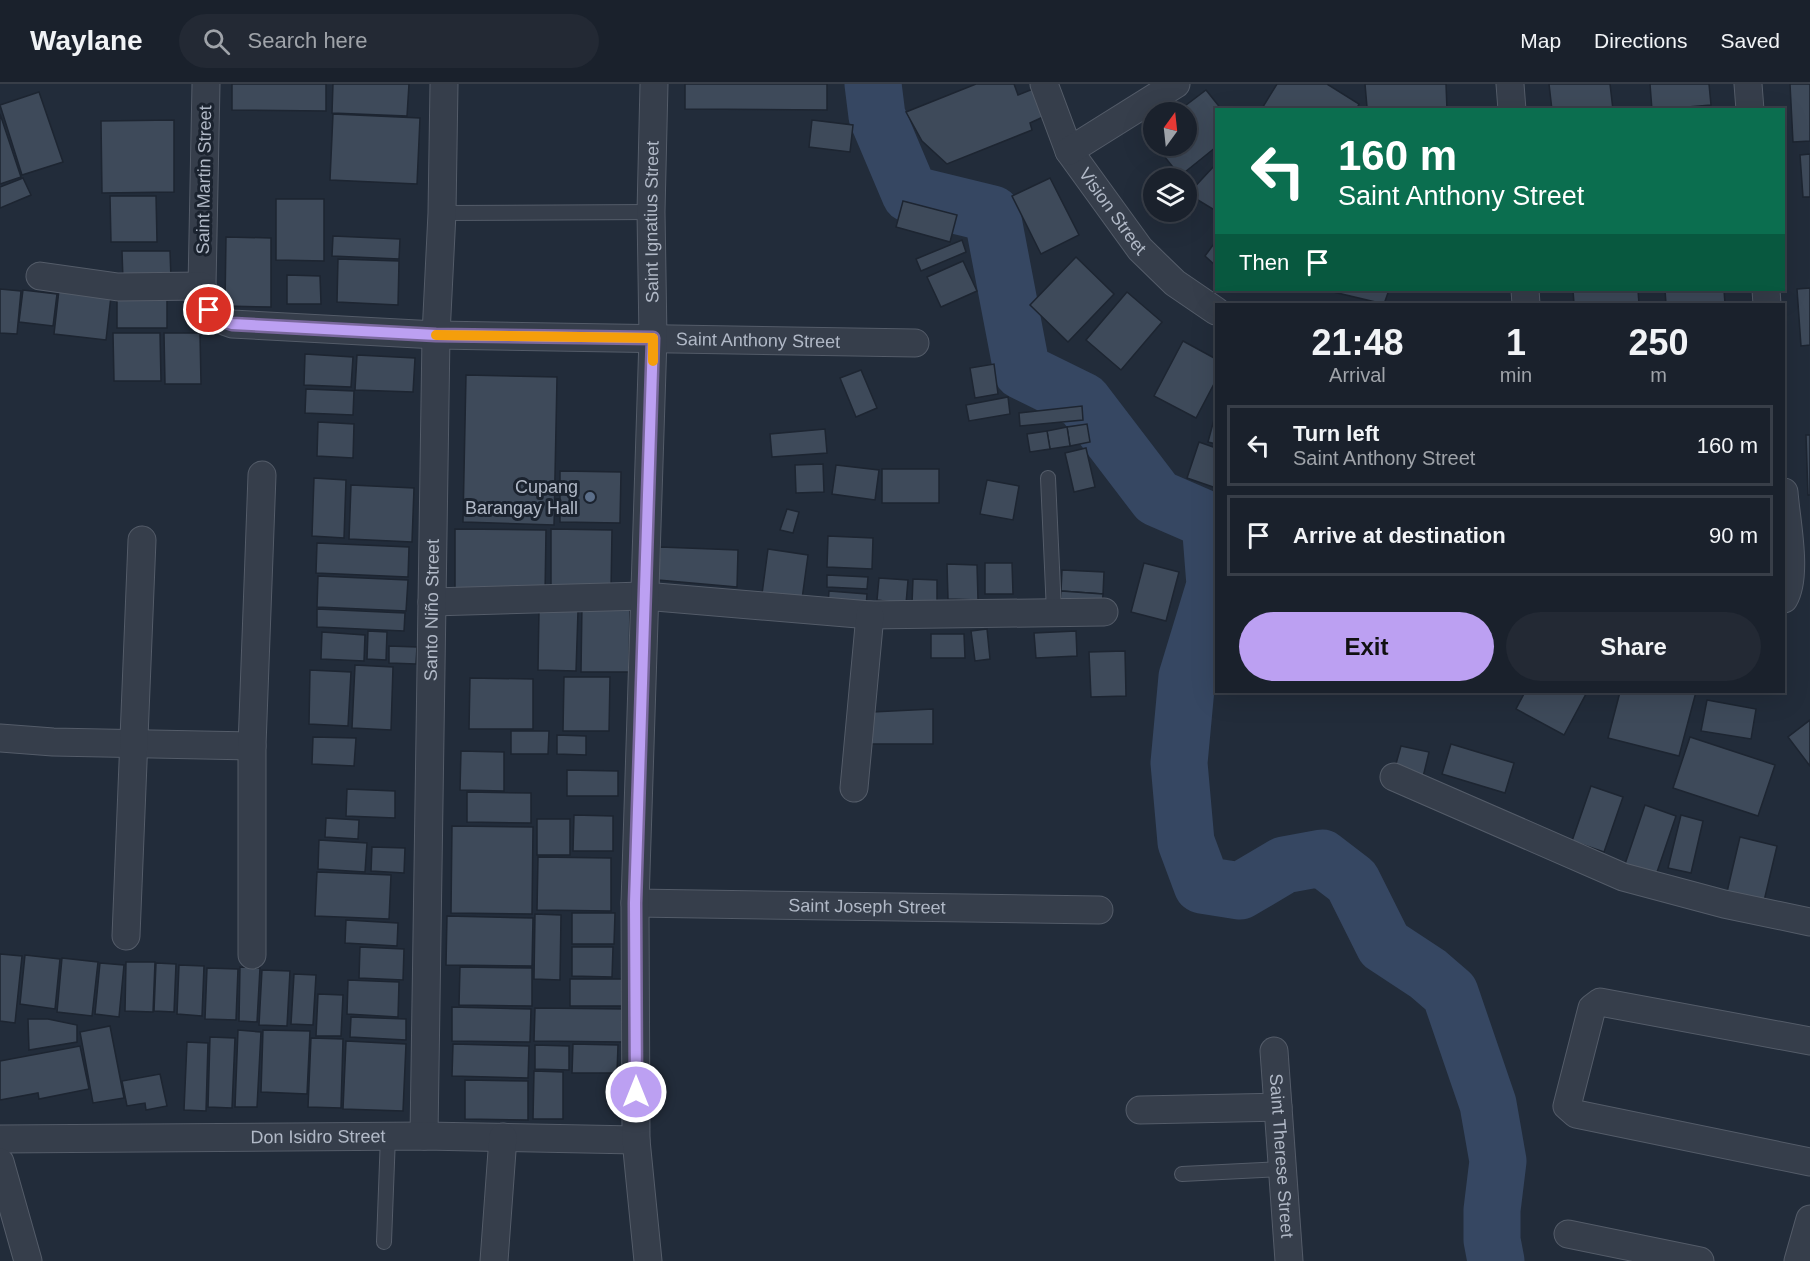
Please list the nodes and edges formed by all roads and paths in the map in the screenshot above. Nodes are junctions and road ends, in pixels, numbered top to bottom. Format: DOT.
graph roads {
  1 [pos="206,84"];
  2 [pos="444,84"];
  3 [pos="654,84"];
  4 [pos="1044,84"];
  5 [pos="1176,84"];
  6 [pos="1510,84"];
  7 [pos="1748,84"];
  8 [pos="1512,108"];
  9 [pos="1750,108"];
  10 [pos="1069,151"];
  11 [pos="651,212"];
  12 [pos="442,213"];
  13 [pos="40,276"];
  14 [pos="206,298"];
  15 [pos="1215,310"];
  16 [pos="436,335"];
  17 [pos="653,338"];
  18 [pos="915,343"];
  19 [pos="262,475"];
  20 [pos="1048,478"];
  21 [pos="1785,505"];
  22 [pos="142,540"];
  23 [pos="644,596"];
  24 [pos="1785,597"];
  25 [pos="432,602"];
  26 [pos="1054,612"];
  27 [pos="1104,612"];
  28 [pos="870,615"];
  29 [pos="0,738"];
  30 [pos="133,743"];
  31 [pos="252,746"];
  32 [pos="1394,777"];
  33 [pos="854,788"];
  34 [pos="635,903"];
  35 [pos="1099,910"];
  36 [pos="1810,922"];
  37 [pos="126,936"];
  38 [pos="252,955"];
  39 [pos="1810,1041"];
  40 [pos="1274,1051"];
  41 [pos="1278,1107"];
  42 [pos="1140,1110"];
  43 [pos="388,1136"];
  44 [pos="424,1136"];
  45 [pos="503,1137"];
  46 [pos="0,1139"];
  47 [pos="636,1140"];
  48 [pos="0,1162"];
  49 [pos="1810,1162"];
  50 [pos="1283,1170"];
  51 [pos="1182,1174"];
  52 [pos="1810,1219"];
  53 [pos="1568,1234"];
  54 [pos="384,1242"];
  55 [pos="28,1261"];
  56 [pos="494,1261"];
  57 [pos="648,1261"];
  58 [pos="1289,1261"];
  59 [pos="1700,1261"];
  60 [pos="1798,1261"];
  1 -- 14 [label="street, Saint Martin Street"];
  2 -- 12 [label="street, Santo Niño Street"];
  3 -- 11 [label="street, Saint Ignatius Street"];
  4 -- 10 [label="street, Vision Street"];
  5 -- 10 [label="street"];
  6 -- 8 [label="street"];
  7 -- 9 [label="street"];
  10 -- 15 [label="street, Vision Street"];
  11 -- 12 [label="lane"];
  11 -- 17 [label="street, Saint Ignatius Street"];
  12 -- 16 [label="street, Santo Niño Street"];
  13 -- 14 [label="street"];
  14 -- 16 [label="street, Saint Anthony Street"];
  16 -- 17 [label="street, Saint Anthony Street"];
  16 -- 25 [label="street, Santo Niño Street"];
  17 -- 18 [label="street, Saint Anthony Street"];
  17 -- 23 [label="street, Saint Ignatius Street"];
  19 -- 31 [label="street"];
  20 -- 26 [label="lane"];
  21 -- 24 [label="street"];
  22 -- 30 [label="street"];
  23 -- 25 [label="street"];
  23 -- 28 [label="street"];
  23 -- 34 [label="street, Saint Ignatius Street"];
  25 -- 44 [label="street, Santo Niño Street"];
  26 -- 27 [label="street"];
  26 -- 28 [label="street"];
  28 -- 33 [label="street"];
  29 -- 30 [label="street"];
  30 -- 31 [label="street"];
  30 -- 37 [label="street"];
  31 -- 38 [label="street"];
  32 -- 36 [label="street"];
  34 -- 35 [label="street, Saint Joseph Street"];
  34 -- 47 [label="street, Saint Ignatius Street"];
  39 -- 49 [label="street"];
  40 -- 41 [label="street, Saint Therese Street"];
  41 -- 42 [label="street"];
  41 -- 50 [label="street, Saint Therese Street"];
  43 -- 44 [label="street, Don Isidro Street"];
  43 -- 46 [label="street, Don Isidro Street"];
  43 -- 54 [label="lane"];
  44 -- 45 [label="street, Don Isidro Street"];
  45 -- 47 [label="street, Don Isidro Street"];
  45 -- 56 [label="street"];
  47 -- 57 [label="street, Saint Ignatius Street"];
  48 -- 55 [label="street"];
  50 -- 51 [label="lane"];
  50 -- 58 [label="street, Saint Therese Street"];
  52 -- 60 [label="street"];
  53 -- 59 [label="street"];
}
